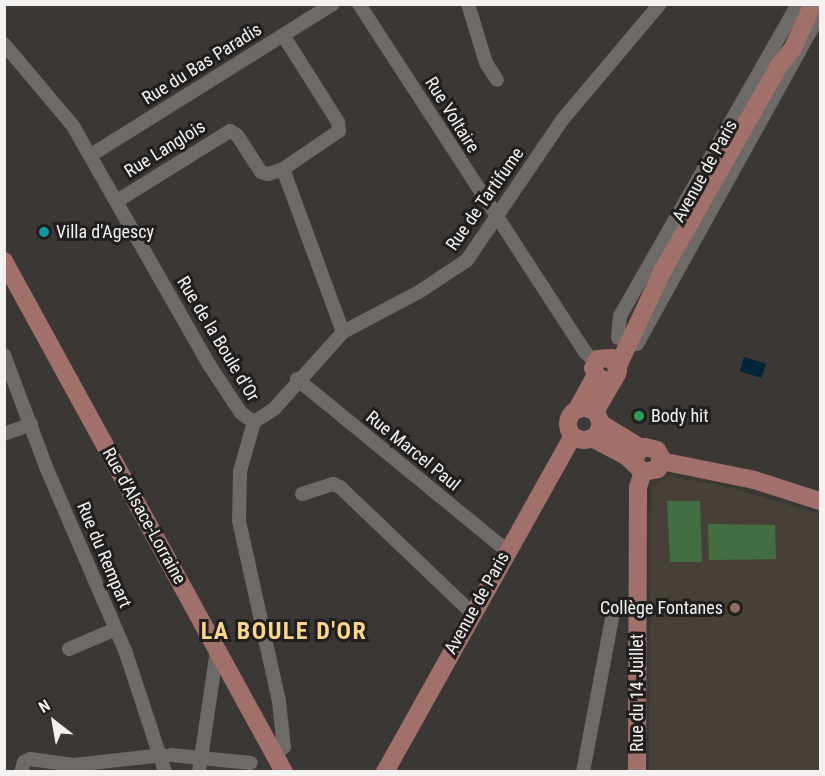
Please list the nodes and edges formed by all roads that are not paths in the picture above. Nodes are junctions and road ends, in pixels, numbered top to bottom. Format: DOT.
graph roads {
  1 [pos="333,4"];
  2 [pos="359,4"];
  3 [pos="468,4"];
  4 [pos="660,4"];
  5 [pos="810,13"];
  6 [pos="283,34"];
  7 [pos="4,44"];
  8 [pos="496,80"];
  9 [pos="91,155"];
  10 [pos="283,169"];
  11 [pos="713,193"];
  12 [pos="117,201"];
  13 [pos="498,218"];
  14 [pos="5,261"];
  15 [pos="670,270"];
  16 [pos="343,332"];
  17 [pos="618,338"];
  18 [pos="4,355"];
  19 [pos="608,368"];
  20 [pos="297,379"];
  21 [pos="577,409"];
  22 [pos="254,422"];
  23 [pos="31,424"];
  24 [pos="596,424"];
  25 [pos="4,434"];
  26 [pos="573,436"];
  27 [pos="640,461"];
  28 [pos="302,494"];
  29 [pos="820,501"];
  30 [pos="506,550"];
  31 [pos="471,612"];
  32 [pos="612,618"];
  33 [pos="116,629"];
  34 [pos="69,649"];
  35 [pos="217,650"];
  36 [pos="167,755"];
  37 [pos="273,755"];
  38 [pos="200,756"];
  39 [pos="251,763"];
  40 [pos="21,771"];
  41 [pos="165,771"];
  42 [pos="199,771"];
  43 [pos="284,771"];
  44 [pos="385,771"];
  45 [pos="583,771"];
  46 [pos="637,771"];
  1 -- 6 [label="street, Rue du Bas Paradis"];
  2 -- 13 [label="street, Rue Voltaire"];
  3 -- 8 [label="street"];
  4 -- 13 [label="street, Rue de Tartifume"];
  5 -- 11 [label="main road, Avenue de Paris"];
  5 -- 11 [label="street, Avenue de Paris"];
  5 -- 17 [label="street, Avenue de Paris"];
  6 -- 9 [label="street, Rue du Bas Paradis"];
  6 -- 10 [label="street"];
  7 -- 9 [label="street, Rue de la Boule d'Or"];
  9 -- 12 [label="street, Rue de la Boule d'Or"];
  10 -- 12 [label="street, Rue Langlois"];
  10 -- 16 [label="street"];
  11 -- 15 [label="street, Avenue de Paris"];
  11 -- 15 [label="main road, Avenue de Paris"];
  12 -- 22 [label="street, Rue de la Boule d'Or"];
  13 -- 16 [label="street, Rue de Tartifume"];
  13 -- 19 [label="street, Rue Voltaire"];
  14 -- 35 [label="main road, Rue d'Alsace-Lorraine"];
  15 -- 17 [label="main road, Avenue de Paris"];
  15 -- 19 [label="main road, Avenue de Paris"];
  16 -- 20 [label="street, Rue de Tartifume"];
  17 -- 19 [label="main road, Avenue de Paris"];
  18 -- 23 [label="street, Rue du Rempart"];
  19 -- 21 [label="main road, Avenue de Paris"];
  19 -- 24 [label="main road, Avenue de Paris"];
  20 -- 22 [label="street, Rue de Tartifume"];
  20 -- 30 [label="street, Rue Marcel Paul"];
  21 -- 24 [label="main road"];
  21 -- 26 [label="main road, Avenue de Paris"];
  22 -- 37 [label="street, Rue de la Boule d'Or"];
  23 -- 25 [label="street"];
  23 -- 33 [label="street, Rue du Rempart"];
  24 -- 26 [label="main road"];
  24 -- 27 [label="main road"];
  26 -- 30 [label="main road, Avenue de Paris"];
  27 -- 29 [label="main road"];
  27 -- 46 [label="main road, Rue du 14 Juillet"];
  28 -- 31 [label="street"];
  30 -- 31 [label="main road, Avenue de Paris"];
  31 -- 44 [label="main road, Avenue de Paris"];
  32 -- 45 [label="street"];
  33 -- 34 [label="street"];
  33 -- 36 [label="street, Rue du Rempart"];
  35 -- 37 [label="main road, Rue d'Alsace-Lorraine"];
  35 -- 38 [label="street"];
  36 -- 38 [label="street"];
  36 -- 40 [label="street"];
  36 -- 41 [label="street, Rue du Rempart"];
  37 -- 43 [label="main road, Rue d'Alsace-Lorraine"];
  38 -- 39 [label="street"];
  38 -- 42 [label="street"];
}
